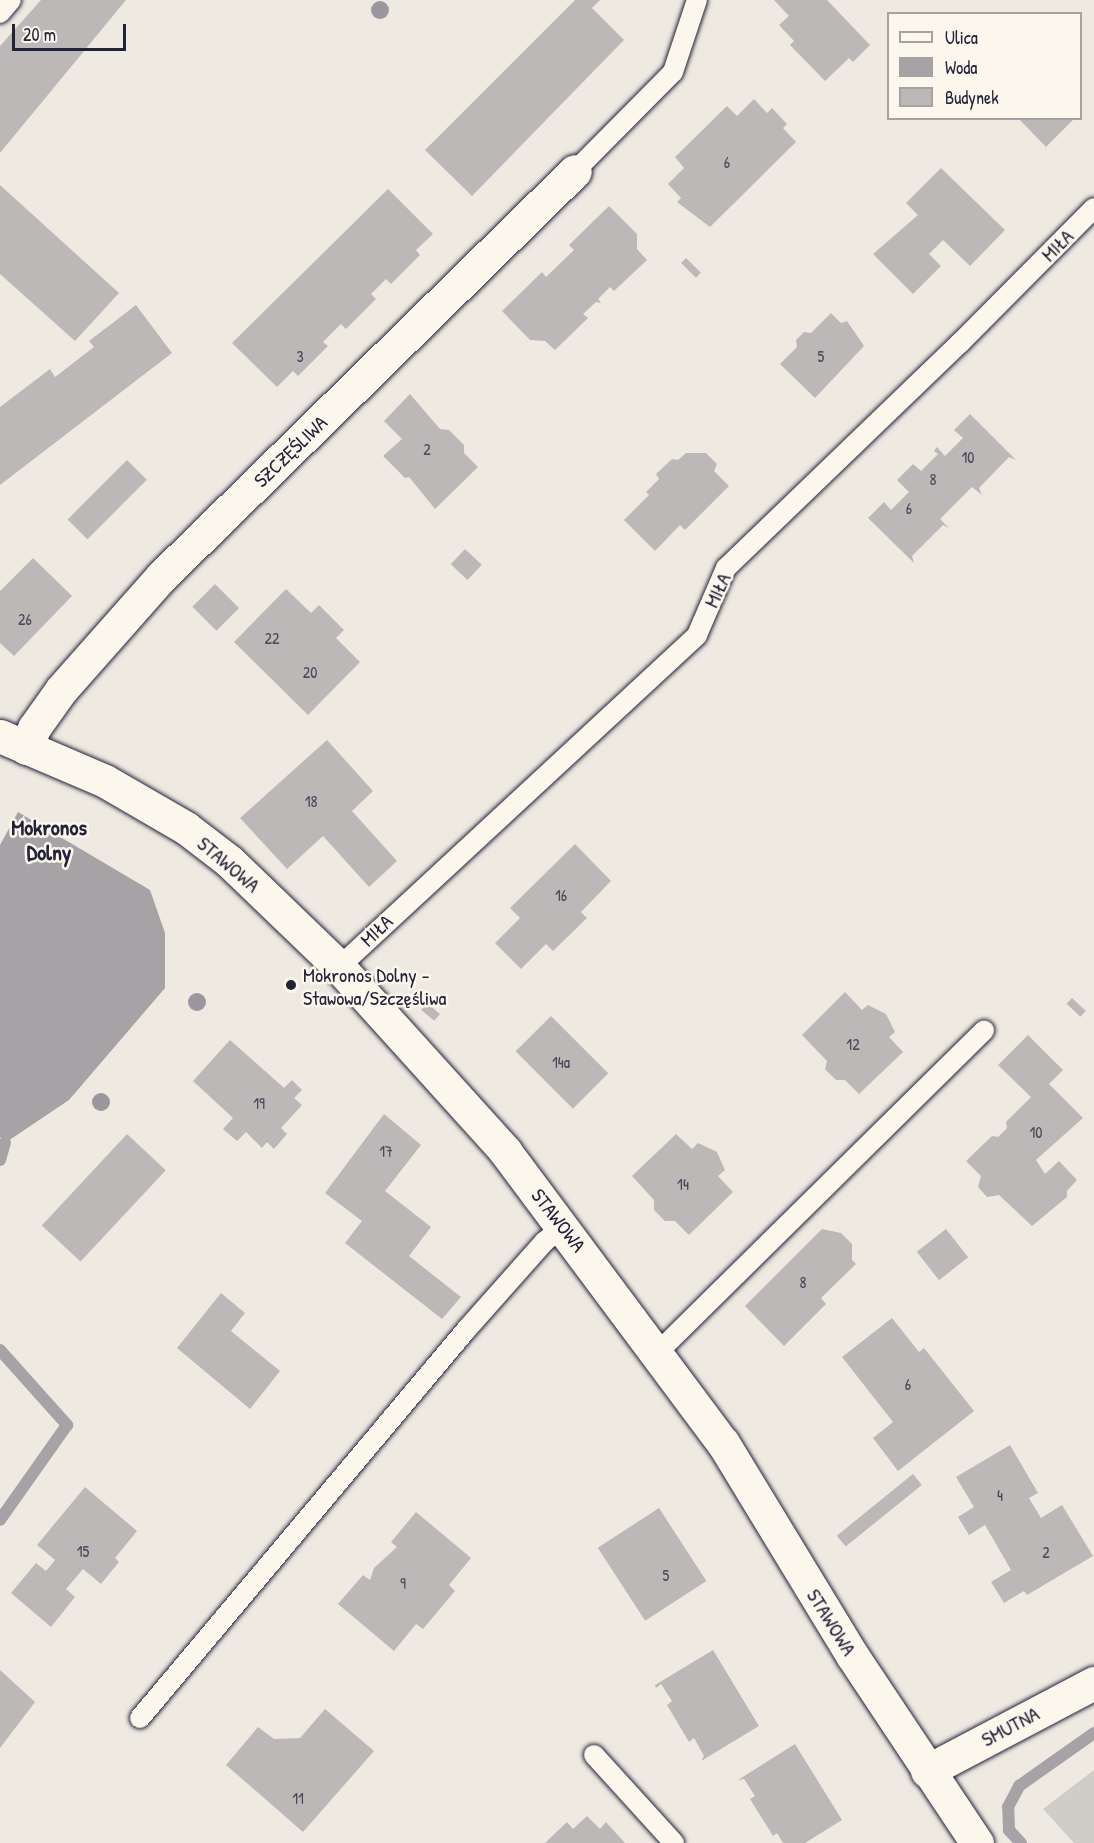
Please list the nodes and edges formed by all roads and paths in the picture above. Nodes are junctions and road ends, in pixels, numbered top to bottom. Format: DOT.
graph roads {
  1 [pos="11,0"];
  2 [pos="697,0"];
  3 [pos="0,13"];
  4 [pos="576,171"];
  5 [pos="1094,208"];
  6 [pos="13,742"];
  7 [pos="339,967"];
  8 [pos="984,1030"];
  9 [pos="564,1226"];
  10 [pos="658,1352"];
  11 [pos="1094,1683"];
  12 [pos="140,1718"];
  13 [pos="594,1755"];
  14 [pos="927,1771"];
  15 [pos="674,1843"];
  16 [pos="977,1843"];
  1 -- 3 [label="lane"];
  2 -- 4 [label="lane"];
  4 -- 6 [label="street, SZCZĘŚLIWA"];
  5 -- 7 [label="lane, MIŁA"];
  6 -- 7 [label="street, STAWOWA"];
  7 -- 9 [label="street, STAWOWA"];
  8 -- 10 [label="lane"];
  9 -- 10 [label="street, STAWOWA"];
  9 -- 12 [label="lane"];
  10 -- 14 [label="street, STAWOWA"];
  11 -- 14 [label="street, SMUTNA"];
  13 -- 15 [label="lane"];
  14 -- 16 [label="street, STAWOWA"];
}
